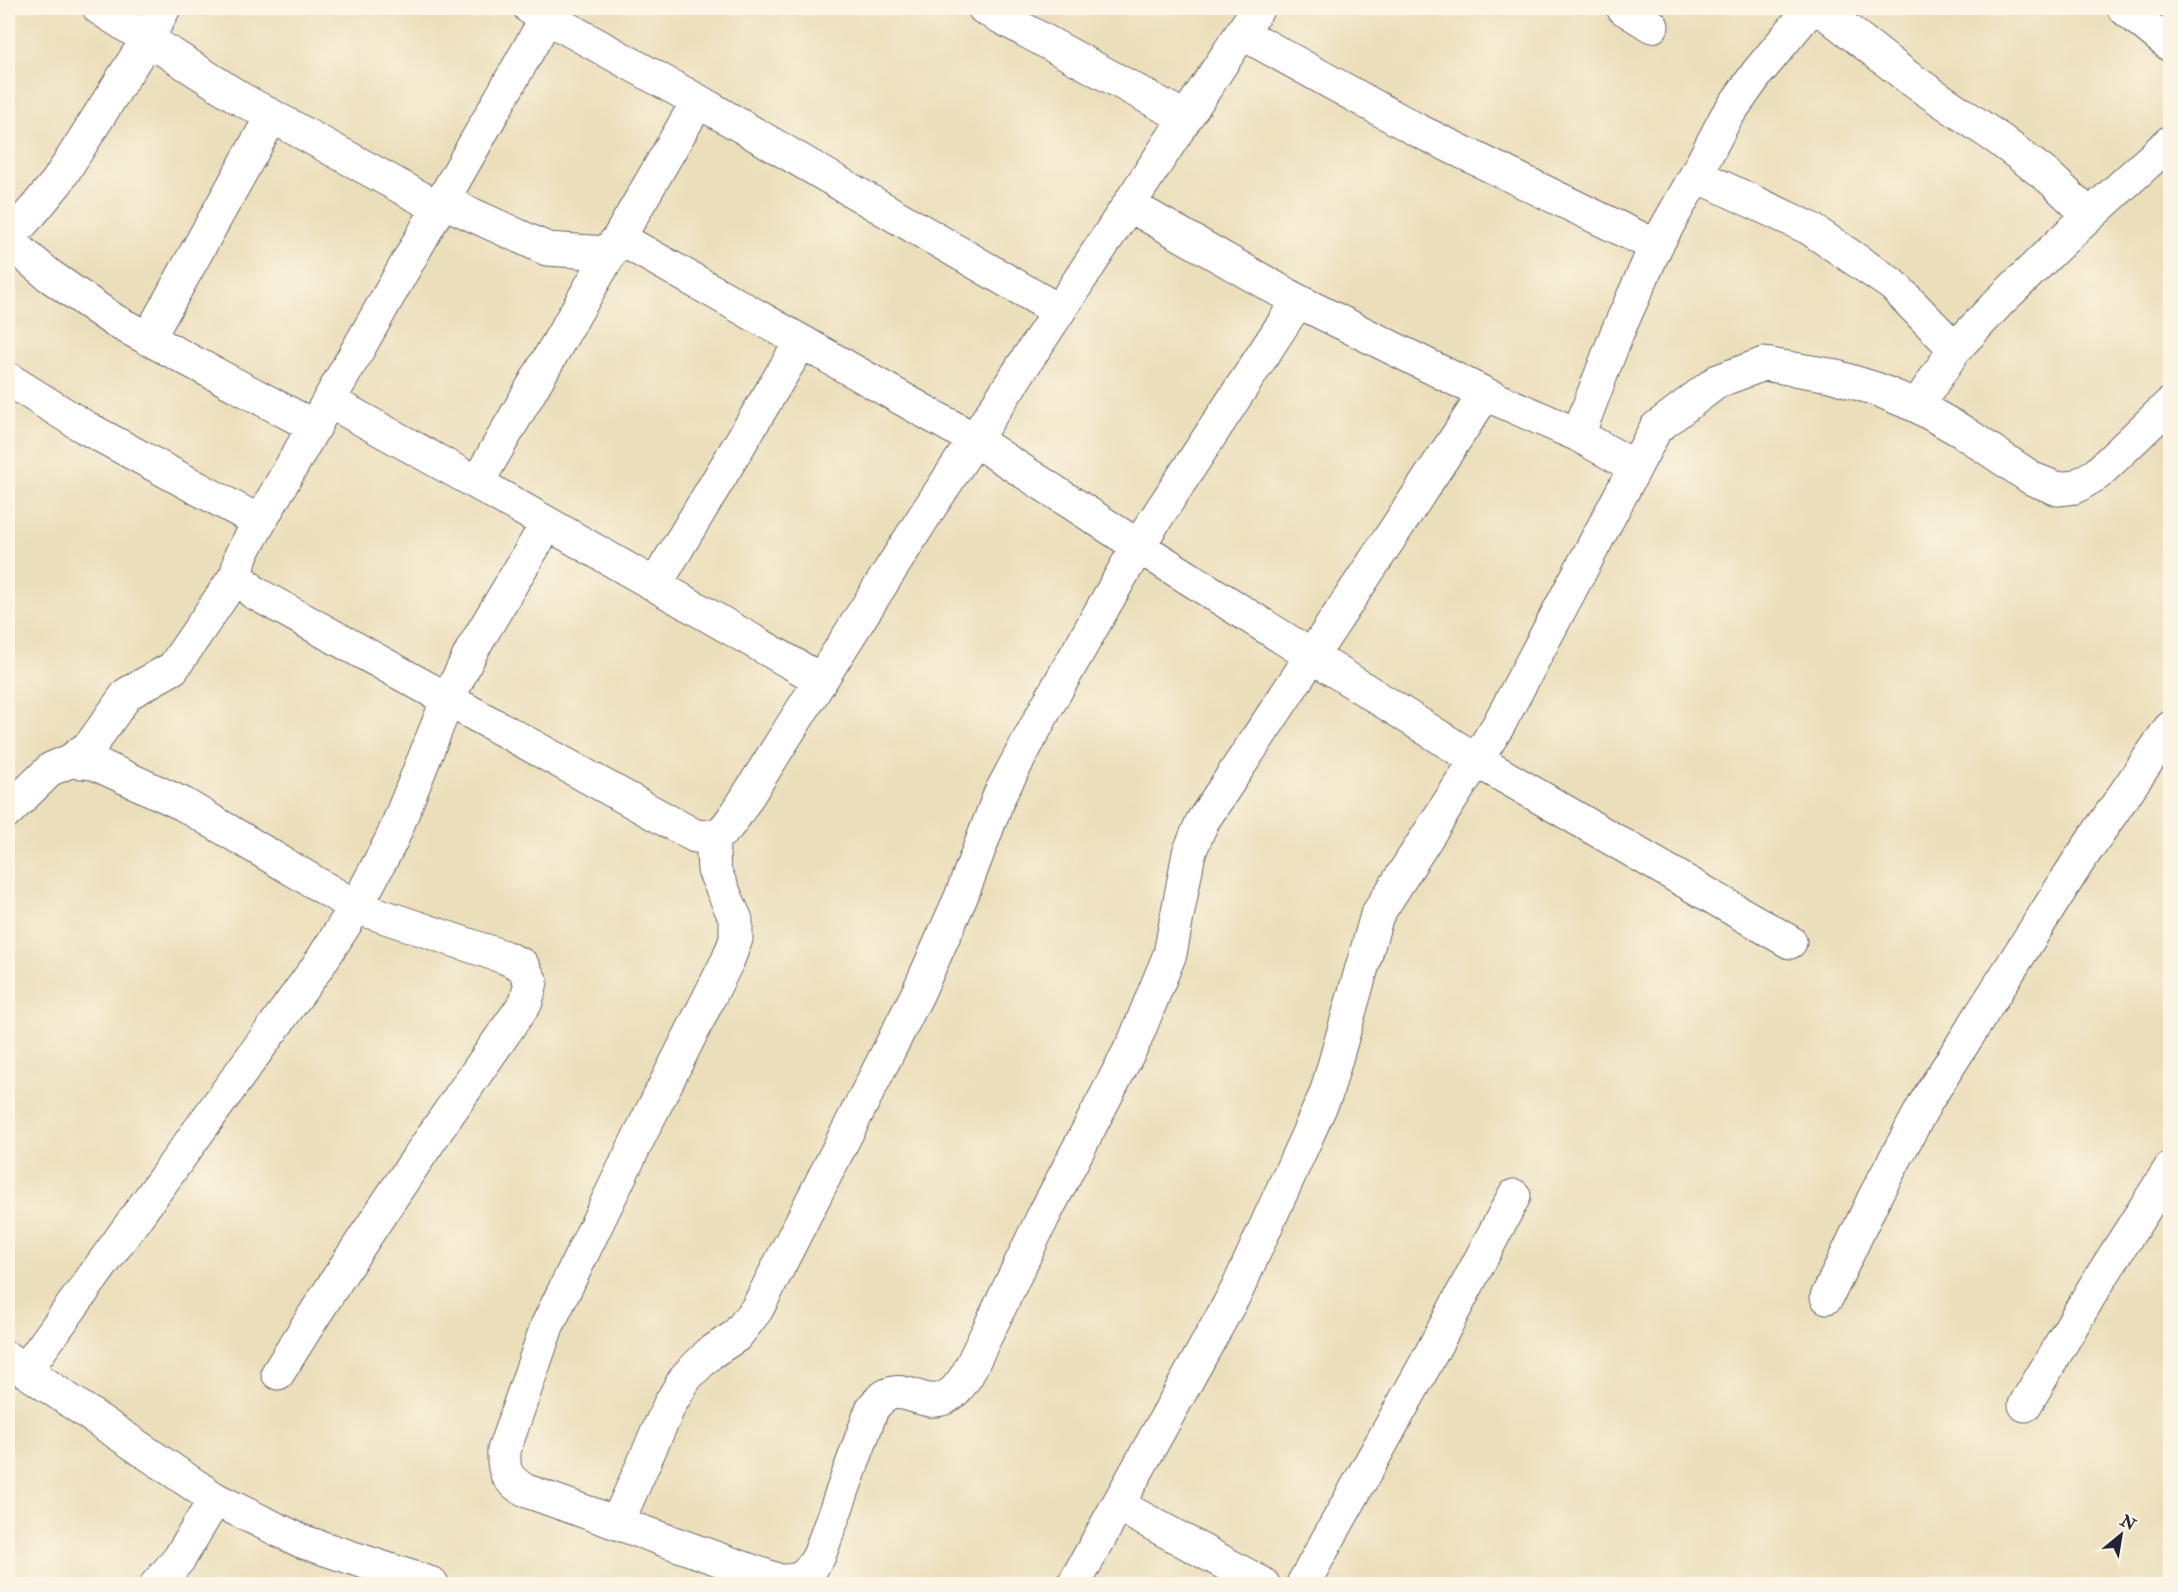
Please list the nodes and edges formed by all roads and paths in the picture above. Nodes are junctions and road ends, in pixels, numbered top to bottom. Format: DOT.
graph roads {
  1 [pos="99,8"];
  2 [pos="164,8"];
  3 [pos="984,8"];
  4 [pos="1623,8"];
  5 [pos="1811,8"];
  6 [pos="1819,8"];
  7 [pos="2124,8"];
  8 [pos="538,12"];
  9 [pos="1250,20"];
  10 [pos="1652,26"];
  11 [pos="147,39"];
  12 [pos="2170,45"];
  13 [pos="698,101"];
  14 [pos="272,116"];
  15 [pos="1186,118"];
  16 [pos="2170,142"];
  17 [pos="1696,175"];
  18 [pos="1129,205"];
  19 [pos="439,208"];
  20 [pos="2089,215"];
  21 [pos="619,238"];
  22 [pos="8,239"];
  23 [pos="1656,246"];
  24 [pos="1298,301"];
  25 [pos="1059,312"];
  26 [pos="148,339"];
  27 [pos="801,342"];
  28 [pos="1955,349"];
  29 [pos="8,379"];
  30 [pos="1485,394"];
  31 [pos="2170,404"];
  32 [pos="1917,406"];
  33 [pos="322,414"];
  34 [pos="1578,435"];
  35 [pos="975,440"];
  36 [pos="1635,467"];
  37 [pos="477,483"];
  38 [pos="260,522"];
  39 [pos="547,524"];
  40 [pos="1138,546"];
  41 [pos="237,574"];
  42 [pos="655,585"];
  43 [pos="1312,656"];
  44 [pos="821,680"];
  45 [pos="448,699"];
  46 [pos="2170,728"];
  47 [pos="1476,760"];
  48 [pos="70,761"];
  49 [pos="8,811"];
  50 [pos="712,838"];
  51 [pos="356,907"];
  52 [pos="1790,942"];
  53 [pos="2170,1169"];
  54 [pos="1514,1196"];
  55 [pos="1827,1297"];
  56 [pos="16,1365"];
  57 [pos="278,1373"];
  58 [pos="2025,1405"];
  59 [pos="215,1499"];
  60 [pos="1118,1505"];
  61 [pos="617,1523"];
  62 [pos="157,1584"];
  63 [pos="432,1584"];
  64 [pos="1074,1584"];
  65 [pos="1263,1584"];
  66 [pos="1303,1584"];
  1 -- 11 [label="street"];
  2 -- 11 [label="street"];
  3 -- 15 [label="street"];
  4 -- 10 [label="street"];
  5 -- 17 [label="street"];
  6 -- 20 [label="street"];
  7 -- 12 [label="street"];
  8 -- 13 [label="street"];
  8 -- 19 [label="street"];
  9 -- 15 [label="street"];
  9 -- 23 [label="street"];
  11 -- 14 [label="street"];
  11 -- 22 [label="street"];
  13 -- 21 [label="street"];
  13 -- 25 [label="street"];
  14 -- 19 [label="street"];
  14 -- 26 [label="street"];
  15 -- 18 [label="street"];
  16 -- 20 [label="street"];
  17 -- 23 [label="street"];
  17 -- 28 [label="street"];
  18 -- 24 [label="street"];
  18 -- 25 [label="street"];
  19 -- 21 [label="street"];
  19 -- 33 [label="street"];
  20 -- 28 [label="street"];
  21 -- 27 [label="street"];
  21 -- 37 [label="street"];
  22 -- 26 [label="street"];
  23 -- 34 [label="street"];
  24 -- 30 [label="street"];
  24 -- 40 [label="street"];
  25 -- 35 [label="street"];
  26 -- 33 [label="street"];
  27 -- 35 [label="street"];
  27 -- 42 [label="street"];
  28 -- 32 [label="street"];
  29 -- 38 [label="street"];
  30 -- 34 [label="street"];
  30 -- 43 [label="street"];
  31 -- 32 [label="street"];
  32 -- 36 [label="street"];
  33 -- 37 [label="street"];
  33 -- 38 [label="street"];
  34 -- 36 [label="street"];
  35 -- 40 [label="street"];
  35 -- 44 [label="street"];
  36 -- 47 [label="street"];
  37 -- 39 [label="street"];
  38 -- 41 [label="street"];
  39 -- 42 [label="street"];
  39 -- 45 [label="street"];
  40 -- 43 [label="street"];
  40 -- 61 [label="street"];
  41 -- 45 [label="street"];
  41 -- 48 [label="street"];
  42 -- 44 [label="street"];
  43 -- 47 [label="street"];
  43 -- 61 [label="street"];
  44 -- 50 [label="street"];
  45 -- 50 [label="street"];
  45 -- 51 [label="street"];
  46 -- 55 [label="street"];
  47 -- 52 [label="street"];
  47 -- 60 [label="street"];
  48 -- 49 [label="street"];
  48 -- 51 [label="street"];
  50 -- 61 [label="street"];
  51 -- 56 [label="street"];
  51 -- 57 [label="street"];
  53 -- 58 [label="street"];
  54 -- 66 [label="street"];
  56 -- 59 [label="street"];
  59 -- 62 [label="street"];
  59 -- 63 [label="street"];
  60 -- 64 [label="street"];
  60 -- 65 [label="street"];
}
